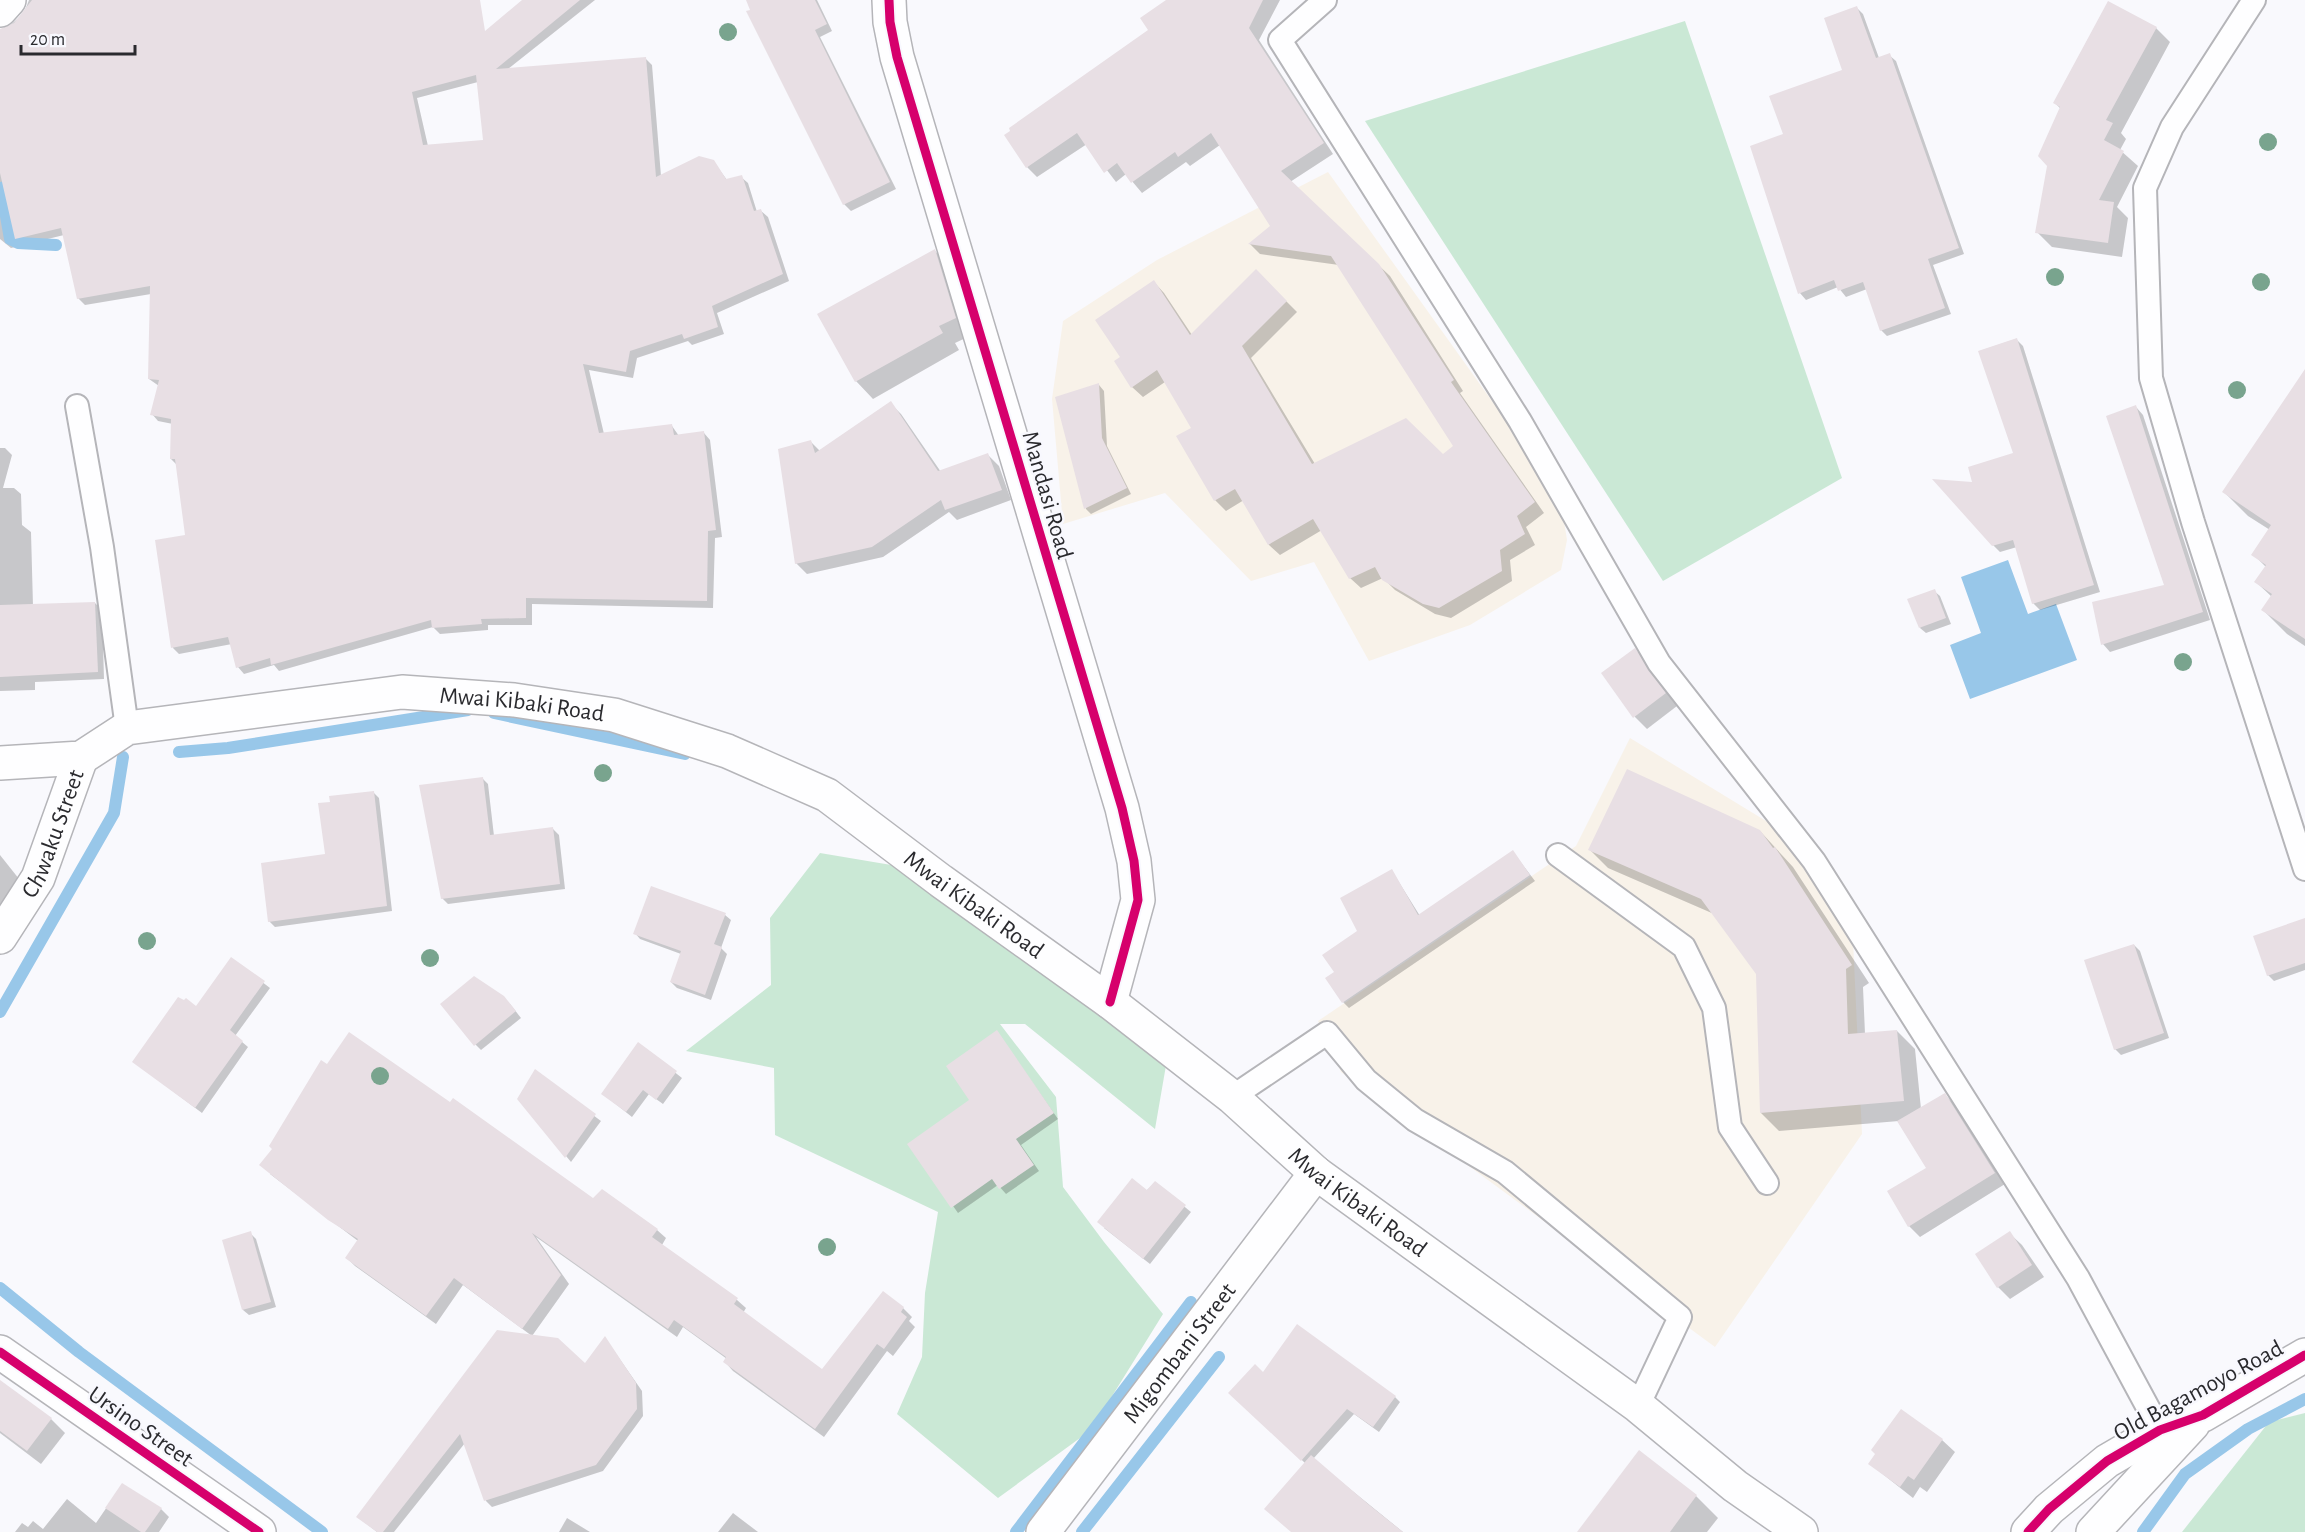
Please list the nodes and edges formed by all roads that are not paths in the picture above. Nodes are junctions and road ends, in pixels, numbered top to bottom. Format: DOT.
graph roads {
  1 [pos="9,0"];
  2 [pos="890,0"];
  3 [pos="1325,0"];
  4 [pos="2254,0"];
  5 [pos="0,10"];
  6 [pos="77,406"];
  7 [pos="127,728"];
  8 [pos="81,758"];
  9 [pos="0,762"];
  10 [pos="1558,855"];
  11 [pos="2305,868"];
  12 [pos="0,938"];
  13 [pos="1110,1002"];
  14 [pos="1232,1097"];
  15 [pos="1316,1173"];
  16 [pos="1767,1183"];
  17 [pos="0,1352"];
  18 [pos="2305,1355"];
  19 [pos="1638,1406"];
  20 [pos="2203,1415"];
  21 [pos="2160,1430"];
  22 [pos="259,1532"];
  23 [pos="1043,1532"];
  24 [pos="1801,1532"];
  25 [pos="2028,1532"];
  26 [pos="2093,1532"];
  1 -- 5 [label="main road"];
  2 -- 13 [label="main road, Mandasi Road"];
  3 -- 21 [label="lane"];
  4 -- 11 [label="lane"];
  6 -- 7 [label="lane"];
  7 -- 8 [label="main road, Mwai Kibaki Road"];
  7 -- 13 [label="main road, Mwai Kibaki Road"];
  8 -- 9 [label="main road"];
  8 -- 12 [label="main road, Chwaku Street"];
  10 -- 16 [label="lane"];
  13 -- 14 [label="main road, Mwai Kibaki Road"];
  14 -- 15 [label="main road, Mwai Kibaki Road"];
  14 -- 19 [label="lane"];
  15 -- 19 [label="main road, Mwai Kibaki Road"];
  15 -- 23 [label="main road, Migombani Street"];
  17 -- 22 [label="main road, Ursino Street"];
  18 -- 20 [label="main road, Old Bagamoyo Road"];
  19 -- 24 [label="main road, Mwai Kibaki Road"];
  20 -- 21 [label="main road, Old Bagamoyo Road"];
  20 -- 26 [label="main road"];
  21 -- 25 [label="main road, Old Bagamoyo Road"];
}
